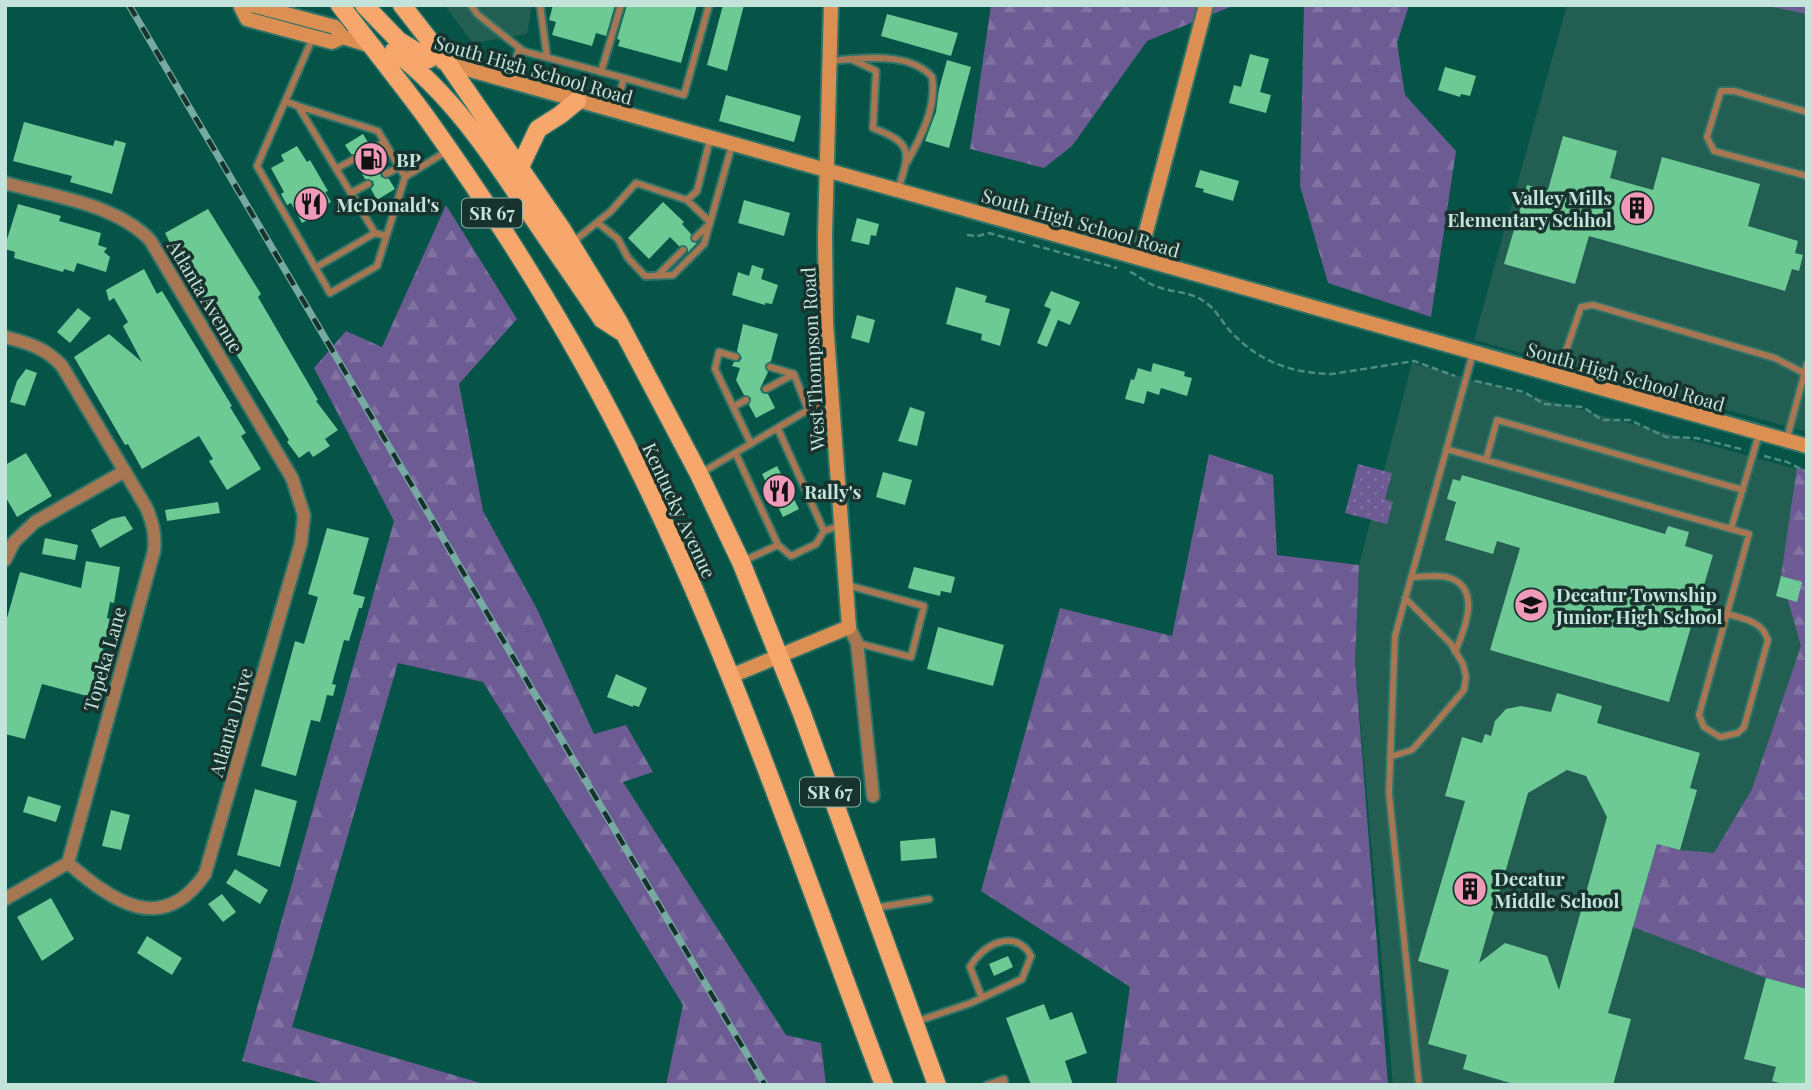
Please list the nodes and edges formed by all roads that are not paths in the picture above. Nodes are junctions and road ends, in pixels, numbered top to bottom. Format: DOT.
graph roads {
  1 [pos="340,5"];
  2 [pos="364,5"];
  3 [pos="402,5"];
  4 [pos="471,5"];
  5 [pos="540,5"];
  6 [pos="621,5"];
  7 [pos="709,5"];
  8 [pos="831,5"];
  9 [pos="1206,5"];
  10 [pos="241,6"];
  11 [pos="313,37"];
  12 [pos="343,37"];
  13 [pos="371,46"];
  14 [pos="519,48"];
  15 [pos="394,51"];
  16 [pos="547,57"];
  17 [pos="429,59"];
  18 [pos="851,59"];
  19 [pos="830,61"];
  20 [pos="448,64"];
  21 [pos="601,72"];
  22 [pos="624,79"];
  23 [pos="511,82"];
  24 [pos="285,101"];
  25 [pos="577,101"];
  26 [pos="298,106"];
  27 [pos="615,112"];
  28 [pos="1807,112"];
  29 [pos="710,139"];
  30 [pos="385,142"];
  31 [pos="732,145"];
  32 [pos="372,149"];
  33 [pos="448,150"];
  34 [pos="354,159"];
  35 [pos="906,164"];
  36 [pos="399,167"];
  37 [pos="520,167"];
  38 [pos="336,169"];
  39 [pos="827,171"];
  40 [pos="387,174"];
  41 [pos="405,177"];
  42 [pos="1807,177"];
  43 [pos="5,183"];
  44 [pos="368,184"];
  45 [pos="897,191"];
  46 [pos="351,193"];
  47 [pos="687,200"];
  48 [pos="710,222"];
  49 [pos="598,223"];
  50 [pos="375,233"];
  51 [pos="386,236"];
  52 [pos="695,238"];
  53 [pos="571,243"];
  54 [pos="683,250"];
  55 [pos="1139,258"];
  56 [pos="315,268"];
  57 [pos="657,276"];
  58 [pos="625,334"];
  59 [pos="5,337"];
  60 [pos="1473,353"];
  61 [pos="736,356"];
  62 [pos="1807,364"];
  63 [pos="770,367"];
  64 [pos="1806,372"];
  65 [pos="794,374"];
  66 [pos="1558,377"];
  67 [pos="766,389"];
  68 [pos="830,397"];
  69 [pos="746,400"];
  70 [pos="733,407"];
  71 [pos="808,411"];
  72 [pos="778,429"];
  73 [pos="1759,433"];
  74 [pos="1787,440"];
  75 [pos="751,444"];
  76 [pos="1807,446"];
  77 [pos="1446,449"];
  78 [pos="736,454"];
  79 [pos="1486,460"];
  80 [pos="125,471"];
  81 [pos="699,474"];
  82 [pos="1742,490"];
  83 [pos="302,511"];
  84 [pos="843,525"];
  85 [pos="1731,529"];
  86 [pos="824,531"];
  87 [pos="778,545"];
  88 [pos="5,560"];
  89 [pos="741,562"];
  90 [pos="1411,577"];
  91 [pos="847,584"];
  92 [pos="1405,598"];
  93 [pos="1727,614"];
  94 [pos="849,627"];
  95 [pos="857,643"];
  96 [pos="1455,652"];
  97 [pos="780,658"];
  98 [pos="731,676"];
  99 [pos="1391,757"];
  100 [pos="873,796"];
  101 [pos="68,863"];
  102 [pos="5,899"];
  103 [pos="929,899"];
  104 [pos="872,908"];
  105 [pos="982,998"];
  106 [pos="914,1023"];
  107 [pos="884,1085"];
  108 [pos="937,1085"];
  109 [pos="987,1085"];
  110 [pos="1005,1085"];
  111 [pos="1419,1085"];
  1 -- 13 [label="main road, Kentucky Avenue / SR 67"];
  2 -- 17 [label="main road"];
  3 -- 20 [label="main road, Kentucky Avenue / SR 67"];
  4 -- 14 [label="lane"];
  5 -- 16 [label="lane"];
  6 -- 21 [label="lane"];
  7 -- 22 [label="lane"];
  8 -- 19 [label="main road, West Thompson Road"];
  9 -- 55 [label="main road"];
  10 -- 11 [label="main road, South High School Road"];
  10 -- 12 [label="main road, South High School Road"];
  11 -- 12 [label="main road, South High School Road"];
  11 -- 24 [label="lane"];
  12 -- 13 [label="main road, South High School Road"];
  13 -- 15 [label="main road, South High School Road"];
  13 -- 33 [label="main road, Kentucky Avenue / SR 67"];
  14 -- 16 [label="lane"];
  14 -- 23 [label="lane"];
  15 -- 17 [label="main road, South High School Road"];
  15 -- 58 [label="main road"];
  16 -- 21 [label="lane"];
  17 -- 20 [label="main road, South High School Road"];
  18 -- 19 [label="lane"];
  18 -- 35 [label="lane"];
  18 -- 35 [label="lane"];
  19 -- 39 [label="main road, West Thompson Road"];
  20 -- 23 [label="main road, South High School Road"];
  20 -- 37 [label="main road, Kentucky Avenue / SR 67"];
  21 -- 22 [label="lane"];
  22 -- 27 [label="lane"];
  23 -- 25 [label="main road, South High School Road"];
  24 -- 26 [label="lane"];
  24 -- 56 [label="lane"];
  25 -- 27 [label="main road, South High School Road"];
  25 -- 37 [label="main road"];
  26 -- 30 [label="lane"];
  26 -- 38 [label="lane"];
  27 -- 29 [label="main road, South High School Road"];
  28 -- 42 [label="lane"];
  29 -- 31 [label="main road, South High School Road"];
  29 -- 47 [label="lane"];
  30 -- 32 [label="lane"];
  30 -- 36 [label="lane"];
  31 -- 39 [label="main road, South High School Road"];
  31 -- 48 [label="lane"];
  33 -- 41 [label="lane"];
  33 -- 98 [label="main road, Kentucky Avenue / SR 67"];
  34 -- 38 [label="lane"];
  35 -- 45 [label="lane"];
  36 -- 40 [label="lane"];
  36 -- 41 [label="lane"];
  37 -- 53 [label="main road, Kentucky Avenue / SR 67"];
  38 -- 46 [label="lane"];
  39 -- 45 [label="main road, South High School Road"];
  39 -- 68 [label="main road, West Thompson Road"];
  41 -- 51 [label="lane"];
  43 -- 83 [label="street, Atlanta Avenue"];
  44 -- 46 [label="lane"];
  45 -- 55 [label="main road, South High School Road"];
  46 -- 50 [label="lane"];
  47 -- 48 [label="lane"];
  47 -- 49 [label="lane"];
  48 -- 52 [label="lane"];
  48 -- 57 [label="lane"];
  49 -- 53 [label="lane"];
  49 -- 57 [label="lane"];
  50 -- 51 [label="lane"];
  50 -- 56 [label="lane"];
  51 -- 56 [label="lane"];
  53 -- 58 [label="main road, Kentucky Avenue / SR 67"];
  54 -- 57 [label="lane"];
  55 -- 60 [label="main road, South High School Road"];
  58 -- 81 [label="main road, Kentucky Avenue / SR 67"];
  59 -- 80 [label="street, Topeka Lane"];
  60 -- 66 [label="main road, South High School Road"];
  60 -- 77 [label="lane"];
  61 -- 70 [label="lane"];
  62 -- 64 [label="lane"];
  63 -- 65 [label="lane"];
  64 -- 66 [label="lane"];
  64 -- 74 [label="lane"];
  65 -- 67 [label="lane"];
  65 -- 71 [label="lane"];
  66 -- 73 [label="main road, South High School Road"];
  68 -- 71 [label="lane"];
  68 -- 84 [label="main road, West Thompson Road"];
  69 -- 70 [label="lane"];
  70 -- 75 [label="lane"];
  71 -- 72 [label="lane"];
  72 -- 75 [label="lane"];
  72 -- 86 [label="lane"];
  73 -- 74 [label="main road, South High School Road"];
  73 -- 82 [label="lane"];
  74 -- 76 [label="main road, South High School Road"];
  75 -- 78 [label="lane"];
  77 -- 79 [label="lane"];
  77 -- 90 [label="lane"];
  78 -- 81 [label="lane"];
  78 -- 87 [label="lane"];
  79 -- 82 [label="lane"];
  79 -- 85 [label="lane"];
  80 -- 88 [label="street"];
  80 -- 101 [label="street, Topeka Lane"];
  81 -- 89 [label="main road, Kentucky Avenue / SR 67"];
  82 -- 85 [label="lane"];
  83 -- 101 [label="street, Atlanta Drive"];
  84 -- 86 [label="lane"];
  84 -- 91 [label="main road, West Thompson Road"];
  85 -- 93 [label="lane"];
  86 -- 87 [label="lane"];
  87 -- 89 [label="lane"];
  89 -- 97 [label="main road, Kentucky Avenue / SR 67"];
  90 -- 92 [label="lane"];
  90 -- 96 [label="lane"];
  91 -- 94 [label="main road, West Thompson Road"];
  91 -- 95 [label="lane"];
  92 -- 96 [label="lane"];
  92 -- 99 [label="lane"];
  93 -- 93 [label="lane"];
  94 -- 95 [label="street, West Thompson Road"];
  94 -- 97 [label="main road"];
  95 -- 100 [label="street, West Thompson Road"];
  96 -- 99 [label="lane"];
  97 -- 98 [label="main road"];
  97 -- 104 [label="main road, Kentucky Avenue / SR 67"];
  98 -- 107 [label="main road, Kentucky Avenue / SR 67"];
  99 -- 111 [label="lane"];
  101 -- 102 [label="street"];
  103 -- 104 [label="lane"];
  104 -- 106 [label="main road, Kentucky Avenue / SR 67"];
  105 -- 105 [label="lane"];
  105 -- 106 [label="lane"];
  106 -- 108 [label="main road, Kentucky Avenue / SR 67"];
  109 -- 110 [label="lane"];
}
